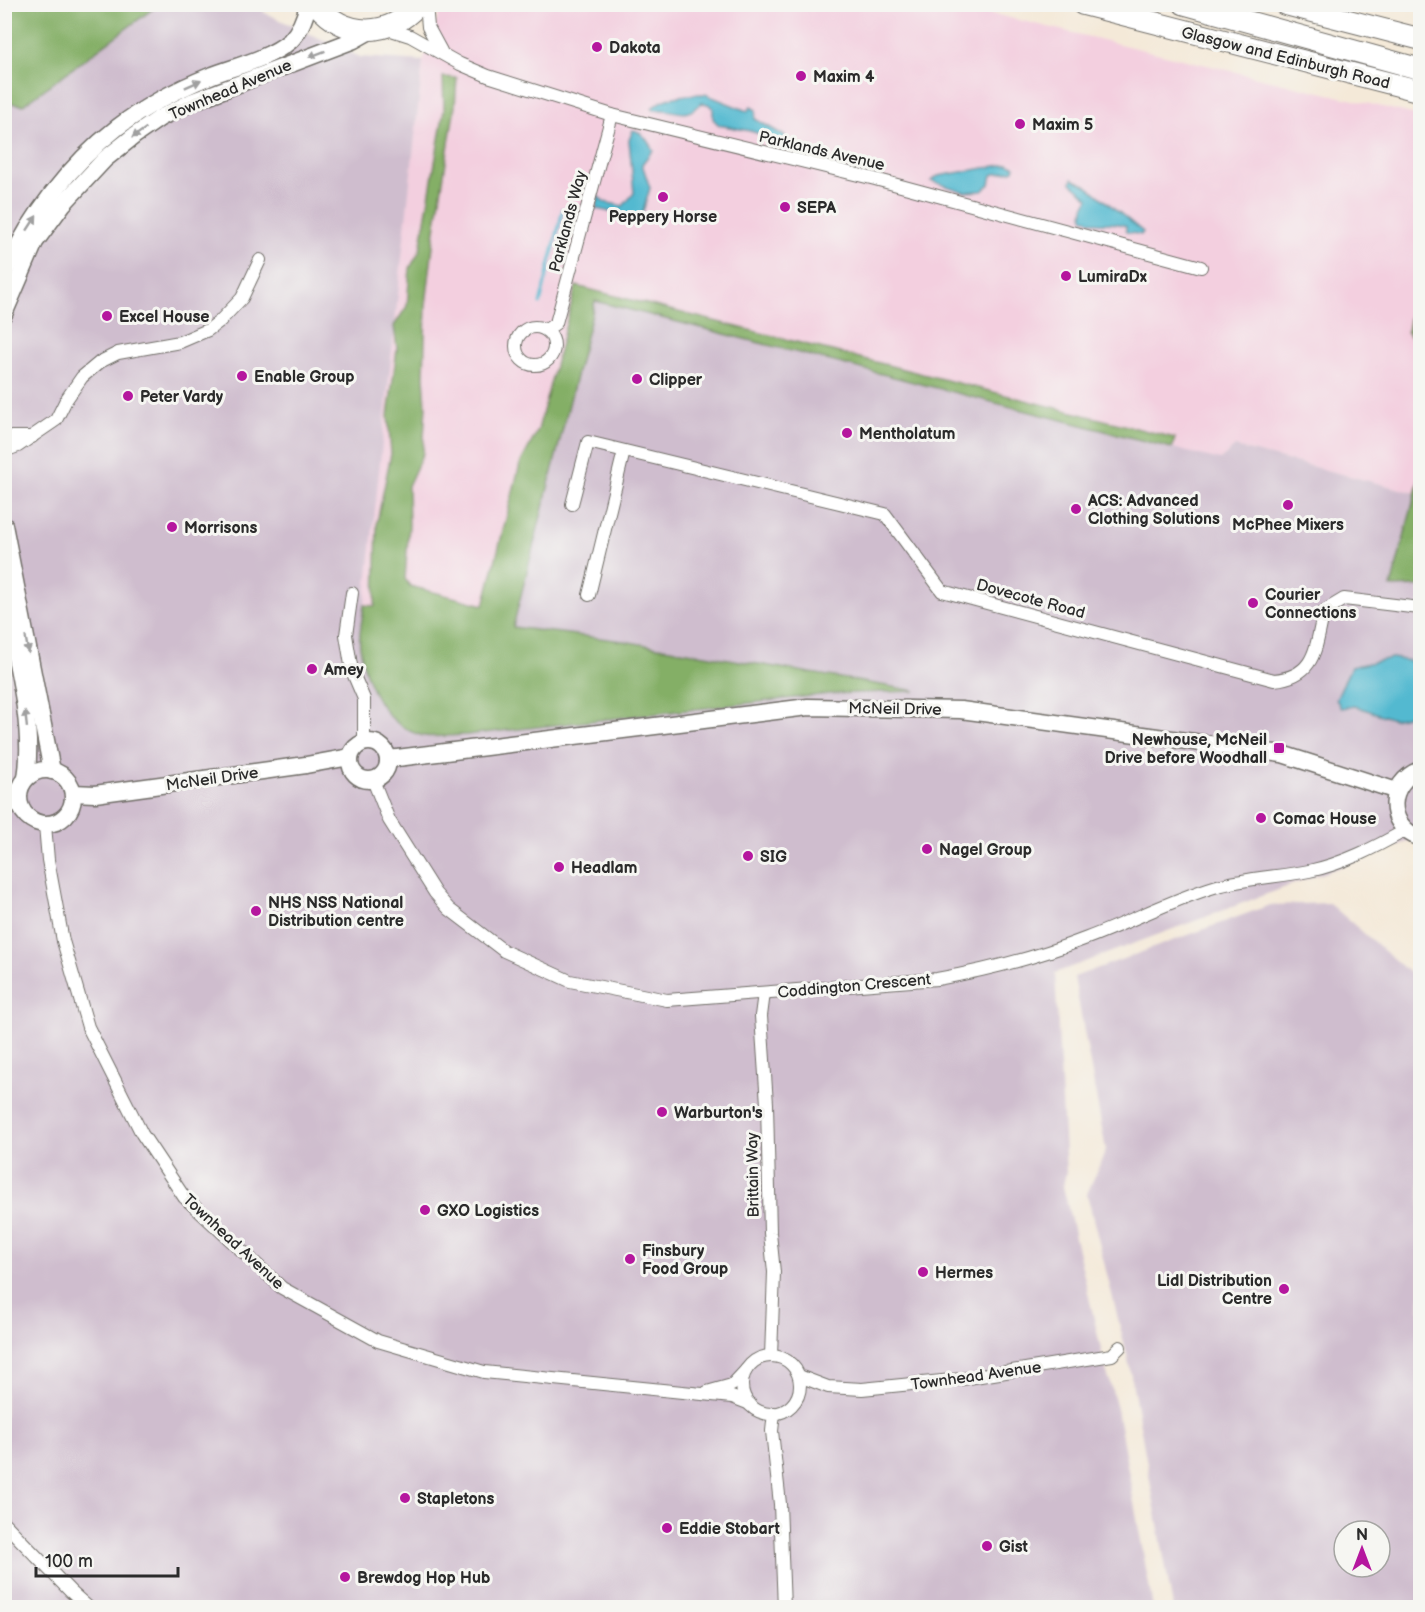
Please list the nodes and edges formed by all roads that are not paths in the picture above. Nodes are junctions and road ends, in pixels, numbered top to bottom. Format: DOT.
graph roads {
  1 [pos="308,4"];
  2 [pos="316,4"];
  3 [pos="419,4"];
  4 [pos="426,4"];
  5 [pos="1082,4"];
  6 [pos="1184,4"];
  7 [pos="1216,4"];
  8 [pos="1284,4"];
  9 [pos="1334,4"];
  10 [pos="1420,25"];
  11 [pos="378,29"];
  12 [pos="1420,39"];
  13 [pos="441,52"];
  14 [pos="1420,56"];
  15 [pos="1420,69"];
  16 [pos="1420,92"];
  17 [pos="612,116"];
  18 [pos="260,260"];
  19 [pos="1201,267"];
  20 [pos="4,274"];
  21 [pos="4,314"];
  22 [pos="546,330"];
  23 [pos="4,428"];
  24 [pos="32,436"];
  25 [pos="10,437"];
  26 [pos="4,451"];
  27 [pos="624,451"];
  28 [pos="573,504"];
  29 [pos="4,525"];
  30 [pos="352,593"];
  31 [pos="589,595"];
  32 [pos="4,600"];
  33 [pos="1420,608"];
  34 [pos="364,742"];
  35 [pos="350,757"];
  36 [pos="388,759"];
  37 [pos="1420,770"];
  38 [pos="52,771"];
  39 [pos="26,778"];
  40 [pos="373,780"];
  41 [pos="1397,791"];
  42 [pos="73,794"];
  43 [pos="12,804"];
  44 [pos="45,825"];
  45 [pos="1413,834"];
  46 [pos="764,993"];
  47 [pos="1120,1347"];
  48 [pos="771,1356"];
  49 [pos="746,1370"];
  50 [pos="799,1376"];
  51 [pos="828,1387"];
  52 [pos="799,1393"];
  53 [pos="700,1394"];
  54 [pos="750,1404"];
  55 [pos="774,1413"];
  56 [pos="4,1523"];
  57 [pos="89,1608"];
  58 [pos="784,1608"];
  20 -- 1 [label="street, Townhead Avenue, one-way"];
  2 -- 11 [label="highway"];
  3 -- 11 [label="highway"];
  4 -- 13 [label="street"];
  5 -- 16 [label="highway, Glasgow and Edinburgh Road"];
  6 -- 15 [label="highway"];
  7 -- 14 [label="highway"];
  8 -- 12 [label="highway"];
  9 -- 10 [label="highway"];
  11 -- 13 [label="street, Parklands Avenue"];
  11 -- 21 [label="street, Townhead Avenue, one-way"];
  13 -- 17 [label="street, Parklands Avenue"];
  17 -- 19 [label="street, Parklands Avenue"];
  17 -- 22 [label="street, Parklands Way"];
  18 -- 24 [label="street"];
  23 -- 25 [label="street"];
  24 -- 25 [label="street"];
  24 -- 26 [label="street"];
  27 -- 28 [label="street, Dovecote Road"];
  27 -- 31 [label="street"];
  27 -- 33 [label="street, Dovecote Road"];
  29 -- 38 [label="street, one-way"];
  30 -- 34 [label="street"];
  39 -- 32 [label="street, one-way"];
  34 -- 35 [label="street"];
  34 -- 36 [label="street"];
  35 -- 40 [label="street"];
  35 -- 42 [label="street, McNeil Drive"];
  36 -- 40 [label="street"];
  36 -- 41 [label="street, McNeil Drive"];
  37 -- 41 [label="street"];
  38 -- 39 [label="street"];
  38 -- 42 [label="street"];
  39 -- 43 [label="street"];
  40 -- 46 [label="street, Coddington Crescent"];
  41 -- 45 [label="street"];
  42 -- 44 [label="street"];
  43 -- 44 [label="street"];
  44 -- 53 [label="street, Townhead Avenue"];
  45 -- 46 [label="street, Coddington Crescent"];
  46 -- 48 [label="street, Brittain Way"];
  47 -- 51 [label="street, Townhead Avenue"];
  48 -- 49 [label="street"];
  48 -- 50 [label="street"];
  49 -- 53 [label="street, Townhead Avenue"];
  49 -- 54 [label="street"];
  50 -- 51 [label="street, Townhead Avenue"];
  50 -- 52 [label="street"];
  51 -- 52 [label="street, Townhead Avenue"];
  52 -- 55 [label="street"];
  53 -- 54 [label="street, Townhead Avenue"];
  54 -- 55 [label="street"];
  55 -- 58 [label="street"];
  56 -- 57 [label="street"];
}
